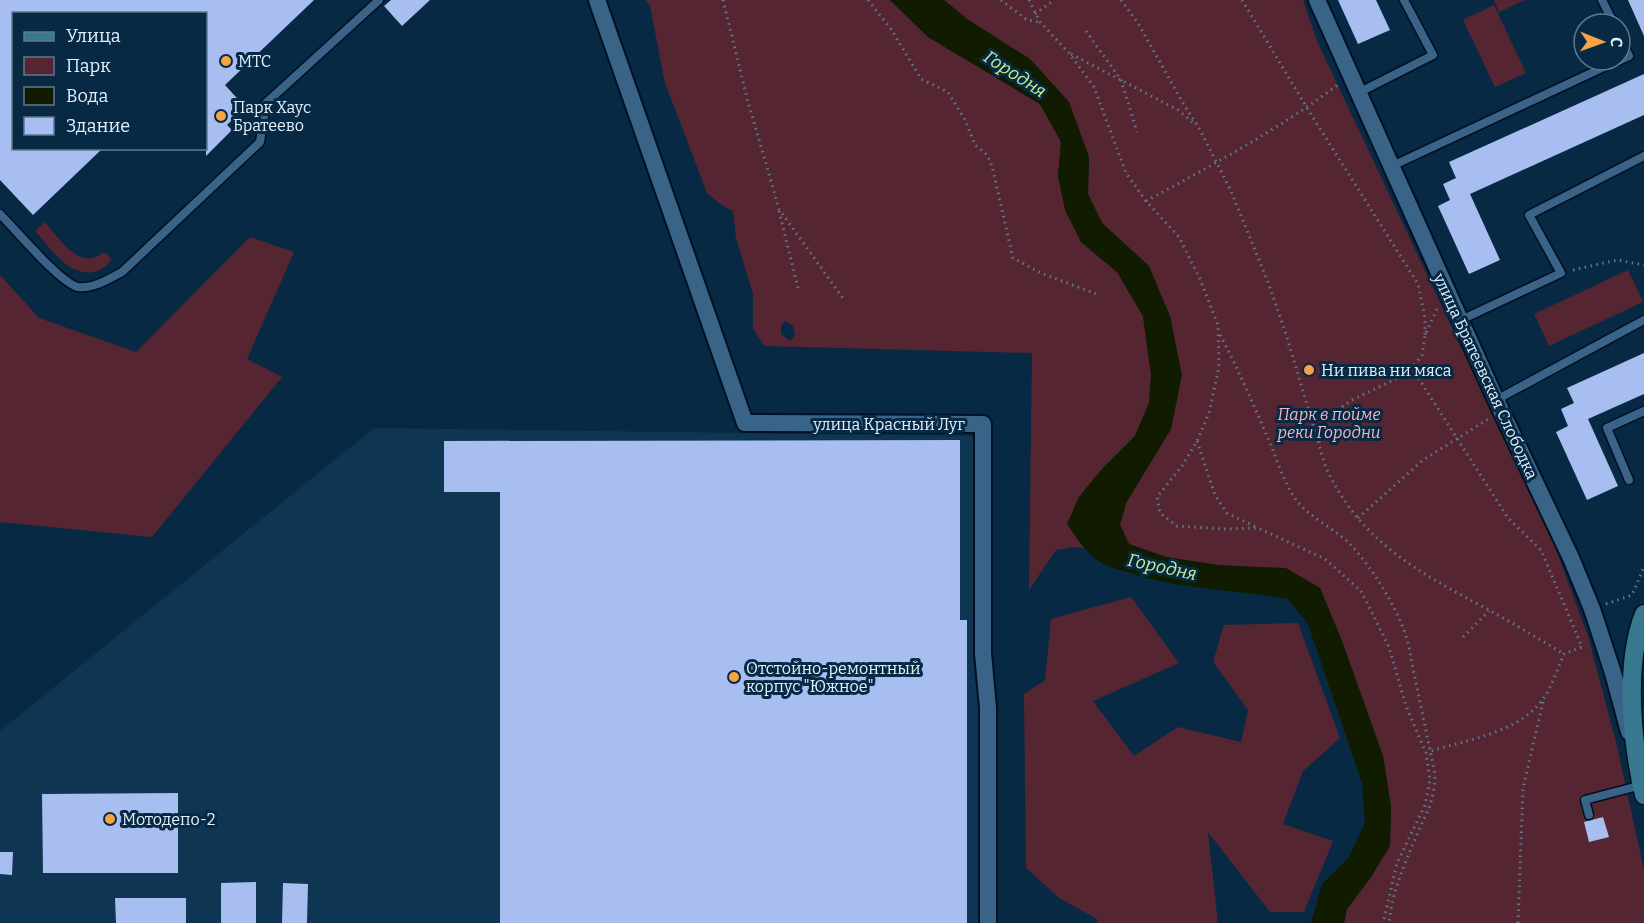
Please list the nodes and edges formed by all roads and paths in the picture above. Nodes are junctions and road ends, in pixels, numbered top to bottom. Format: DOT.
graph roads {
  1 [pos="379,0"];
  2 [pos="597,0"];
  3 [pos="723,0"];
  4 [pos="868,0"];
  5 [pos="1001,0"];
  6 [pos="1029,0"];
  7 [pos="1054,0"];
  8 [pos="1121,0"];
  9 [pos="1242,0"];
  10 [pos="1317,0"];
  11 [pos="1404,0"];
  12 [pos="1035,14"];
  13 [pos="1040,22"];
  14 [pos="1086,31"];
  15 [pos="1070,54"];
  16 [pos="1594,72"];
  17 [pos="1350,76"];
  18 [pos="1121,80"];
  19 [pos="1358,93"];
  20 [pos="1307,108"];
  21 [pos="1199,128"];
  22 [pos="1137,132"];
  23 [pos="1644,156"];
  24 [pos="1216,164"];
  25 [pos="1392,166"];
  26 [pos="1146,201"];
  27 [pos="779,209"];
  28 [pos="0,214"];
  29 [pos="1644,265"];
  30 [pos="1561,273"];
  31 [pos="799,292"];
  32 [pos="1099,295"];
  33 [pos="845,301"];
  34 [pos="1438,307"];
  35 [pos="1461,320"];
  36 [pos="1644,320"];
  37 [pos="1219,333"];
  38 [pos="1425,335"];
  39 [pos="1412,368"];
  40 [pos="1498,406"];
  41 [pos="1644,411"];
  42 [pos="1456,438"];
  43 [pos="1197,441"];
  44 [pos="1319,442"];
  45 [pos="1629,480"];
  46 [pos="1358,518"];
  47 [pos="1258,528"];
  48 [pos="1644,567"];
  49 [pos="1592,609"];
  50 [pos="1490,610"];
  51 [pos="1644,614"];
  52 [pos="1463,637"];
  53 [pos="1564,654"];
  54 [pos="1545,696"];
  55 [pos="1431,751"];
  56 [pos="1426,753"];
  57 [pos="1636,758"];
  58 [pos="1643,790"];
  59 [pos="1589,815"];
  60 [pos="988,923"];
  61 [pos="1383,923"];
  62 [pos="1389,923"];
  63 [pos="1518,923"];
  1 -- 28 [label="lane"];
  2 -- 60 [label="street, улица Красный Луг"];
  3 -- 27 [label="path"];
  4 -- 32 [label="path"];
  5 -- 13 [label="path"];
  6 -- 12 [label="path"];
  7 -- 12 [label="path"];
  8 -- 21 [label="path"];
  9 -- 20 [label="path"];
  10 -- 17 [label="street, улица Братеевская Слободка"];
  11 -- 19 [label="lane"];
  12 -- 13 [label="path"];
  13 -- 15 [label="path"];
  14 -- 18 [label="path"];
  15 -- 18 [label="path"];
  15 -- 26 [label="path"];
  16 -- 25 [label="lane"];
  17 -- 19 [label="street, улица Братеевская Слободка"];
  17 -- 20 [label="path"];
  18 -- 21 [label="path"];
  18 -- 22 [label="path"];
  19 -- 25 [label="street, улица Братеевская Слободка"];
  20 -- 24 [label="path"];
  20 -- 38 [label="path"];
  21 -- 24 [label="path"];
  23 -- 30 [label="lane"];
  24 -- 26 [label="path"];
  24 -- 44 [label="path"];
  25 -- 35 [label="street, улица Братеевская Слободка"];
  26 -- 37 [label="path"];
  27 -- 31 [label="path"];
  27 -- 33 [label="path"];
  29 -- 30 [label="path"];
  30 -- 35 [label="lane"];
  34 -- 38 [label="path"];
  35 -- 40 [label="street, улица Братеевская Слободка"];
  36 -- 40 [label="lane"];
  37 -- 43 [label="path"];
  37 -- 55 [label="path"];
  38 -- 39 [label="path"];
  39 -- 42 [label="path"];
  39 -- 44 [label="path"];
  40 -- 42 [label="path"];
  40 -- 49 [label="street, улица Братеевская Слободка"];
  41 -- 45 [label="lane"];
  42 -- 46 [label="path"];
  42 -- 53 [label="path"];
  43 -- 47 [label="path"];
  43 -- 47 [label="path"];
  44 -- 46 [label="path"];
  46 -- 50 [label="path"];
  47 -- 56 [label="path"];
  48 -- 49 [label="path"];
  49 -- 57 [label="street, улица Братеевская Слободка"];
  50 -- 52 [label="path"];
  50 -- 53 [label="path"];
  51 -- 57 [label="street"];
  53 -- 54 [label="path"];
  54 -- 55 [label="path"];
  54 -- 63 [label="path"];
  55 -- 56 [label="path"];
  55 -- 62 [label="path"];
  56 -- 61 [label="path"];
  57 -- 58 [label="street"];
  58 -- 59 [label="lane"];
}
